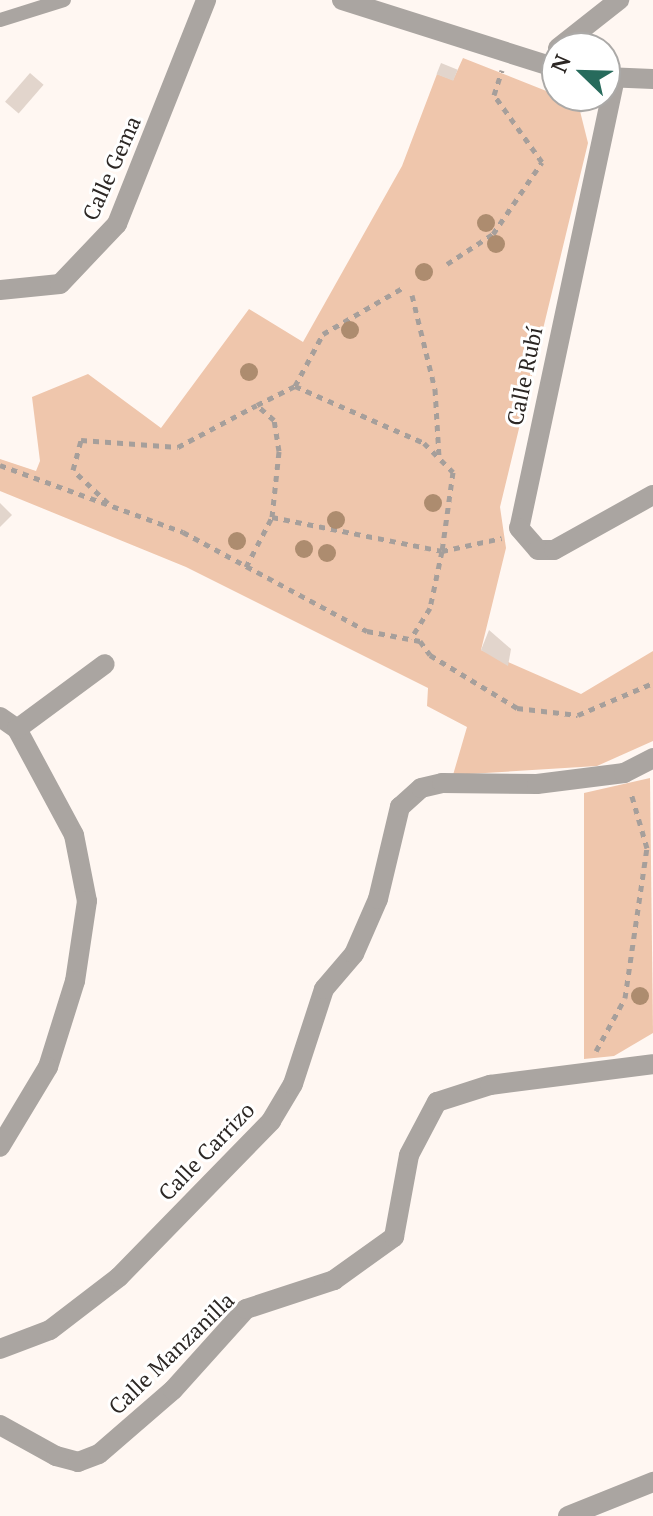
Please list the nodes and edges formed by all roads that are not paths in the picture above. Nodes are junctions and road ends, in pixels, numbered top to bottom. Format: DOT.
graph roads {
  1 [pos="64,0"];
  2 [pos="206,0"];
  3 [pos="342,0"];
  4 [pos="619,0"];
  5 [pos="0,20"];
  6 [pos="578,32"];
  7 [pos="541,64"];
  8 [pos="621,78"];
  9 [pos="653,79"];
  10 [pos="603,112"];
  11 [pos="0,290"];
  12 [pos="653,495"];
  13 [pos="105,664"];
  14 [pos="9,723"];
  15 [pos="653,758"];
  16 [pos="653,1064"];
  17 [pos="0,1147"];
  18 [pos="0,1349"];
  19 [pos="0,1425"];
  20 [pos="653,1482"];
  21 [pos="568,1516"];
  1 -- 5 [label="lane"];
  2 -- 11 [label="street, Calle Gema"];
  3 -- 7 [label="street"];
  4 -- 6 [label="street"];
  8 -- 9 [label="street"];
  10 -- 12 [label="street, Calle Rubí"];
  13 -- 14 [label="street"];
  14 -- 17 [label="street"];
  15 -- 18 [label="street, Calle Carrizo"];
  16 -- 19 [label="street, Calle Manzanilla"];
  20 -- 21 [label="street"];
}
